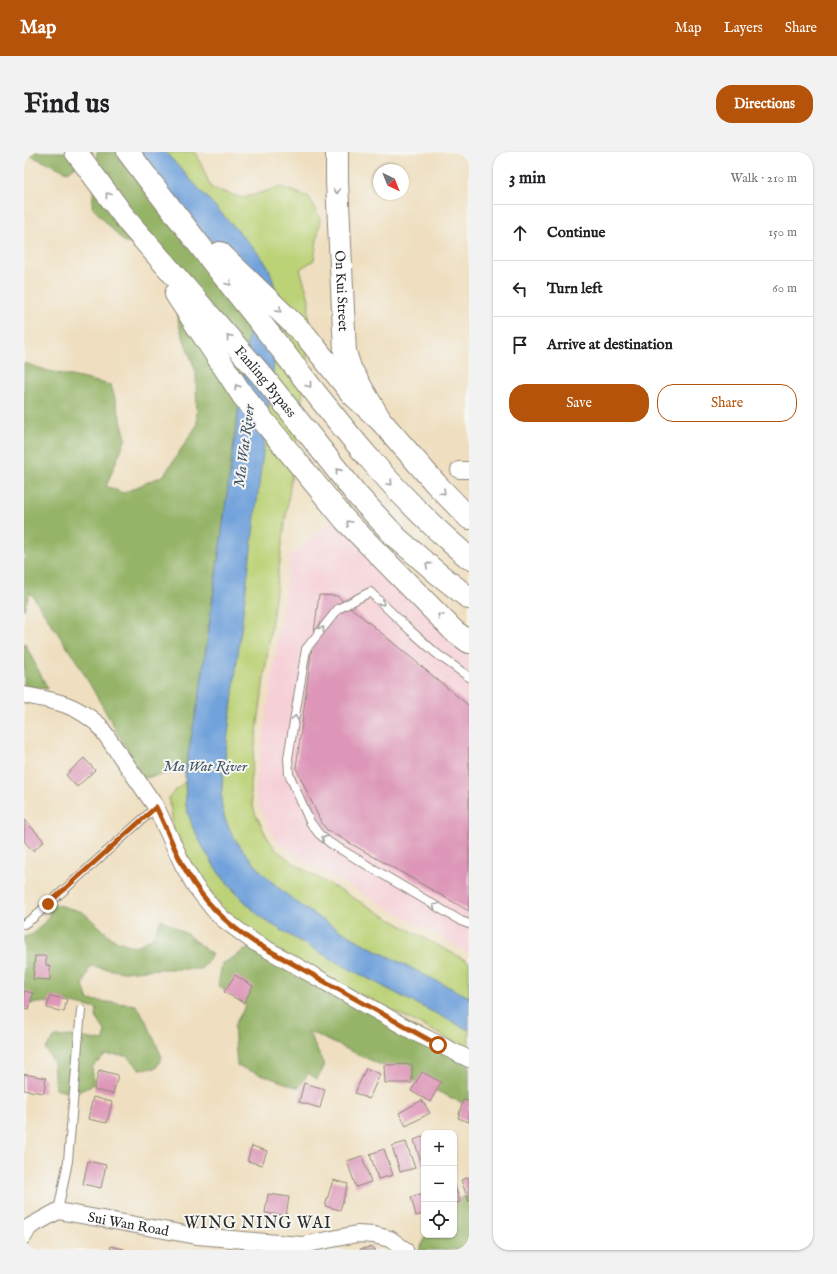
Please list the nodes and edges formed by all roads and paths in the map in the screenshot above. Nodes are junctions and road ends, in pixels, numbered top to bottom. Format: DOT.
graph roads {
  1 [pos="76,152"];
  2 [pos="128,152"];
  3 [pos="337,152"];
  4 [pos="160,195"];
  5 [pos="129,223"];
  6 [pos="381,421"];
  7 [pos="469,518"];
  8 [pos="469,558"];
  9 [pos="469,598"];
  10 [pos="469,642"];
  11 [pos="469,677"];
  12 [pos="24,695"];
  13 [pos="156,807"];
  14 [pos="24,924"];
  15 [pos="469,924"];
  16 [pos="81,1010"];
  17 [pos="469,1059"];
  18 [pos="58,1211"];
  19 [pos="24,1236"];
  20 [pos="405,1250"];
  5 -- 1 [label="main road, Fanling Bypass, one-way"];
  2 -- 4 [label="main road"];
  3 -- 6 [label="main road, On Kui Street, one-way"];
  4 -- 6 [label="main road, one-way"];
  4 -- 8 [label="main road, one-way"];
  9 -- 5 [label="main road, Fanling Bypass, one-way"];
  10 -- 5 [label="main road, one-way"];
  6 -- 7 [label="main road, one-way"];
  15 -- 11 [label="lane, one-way"];
  12 -- 13 [label="street"];
  13 -- 14 [label="lane"];
  13 -- 17 [label="street"];
  16 -- 18 [label="lane"];
  18 -- 19 [label="street"];
  18 -- 20 [label="street, Sui Wan Road"];
}
